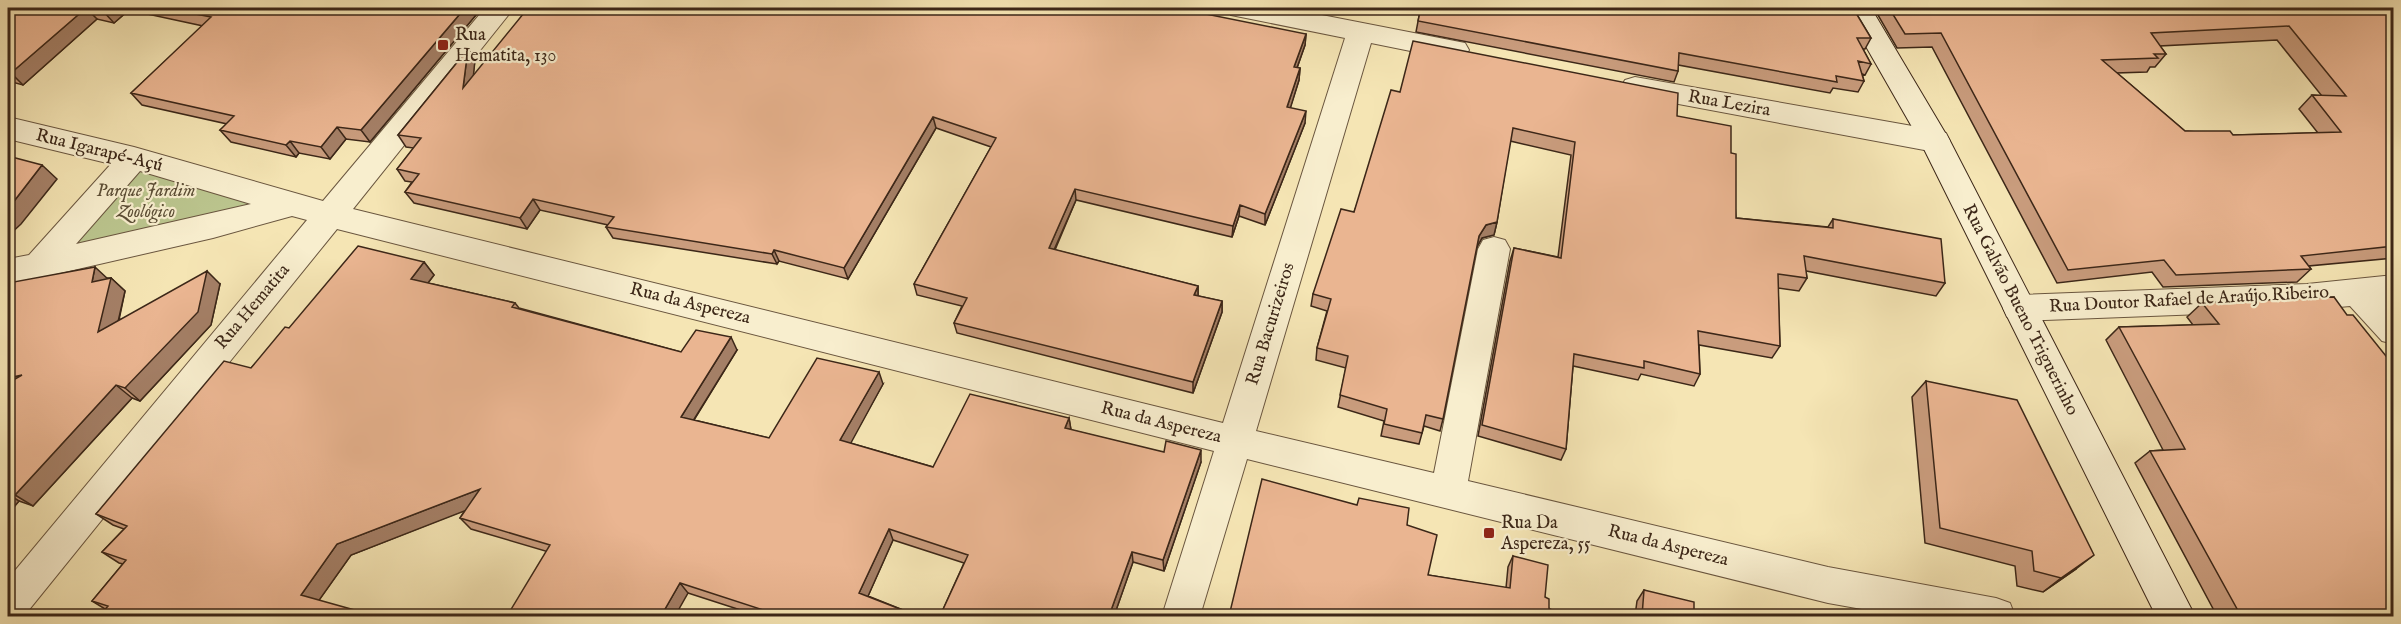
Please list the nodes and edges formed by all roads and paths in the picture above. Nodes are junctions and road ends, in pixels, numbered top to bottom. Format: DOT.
graph roads {
  1 [pos="500,8"];
  2 [pos="1241,8"];
  3 [pos="1858,8"];
  4 [pos="1361,31"];
  5 [pos="1477,55"];
  6 [pos="1605,82"];
  7 [pos="8,128"];
  8 [pos="1935,141"];
  9 [pos="134,158"];
  10 [pos="293,204"];
  11 [pos="329,215"];
  12 [pos="1494,249"];
  13 [pos="22,270"];
  14 [pos="2394,288"];
  15 [pos="2358,292"];
  16 [pos="2019,308"];
  17 [pos="2394,332"];
  18 [pos="1235,441"];
  19 [pos="1448,494"];
  20 [pos="8,607"];
  21 [pos="1181,616"];
  22 [pos="1996,616"];
  23 [pos="2176,616"];
  1 -- 11 [label="street, Rua Hematita"];
  2 -- 4 [label="street"];
  3 -- 8 [label="street, Rua Galvão Bueno Triguerinho"];
  4 -- 5 [label="street"];
  4 -- 18 [label="street, Rua Bacurizeiros"];
  6 -- 8 [label="street, Rua Lezira"];
  7 -- 9 [label="street, Rua Igarapé-Açú"];
  8 -- 16 [label="street, Rua Galvão Bueno Triguerinho"];
  9 -- 10 [label="street, Rua Igarapé-Açú"];
  9 -- 13 [label="street"];
  10 -- 11 [label="street, Rua Igarapé-Açú"];
  10 -- 13 [label="street"];
  11 -- 18 [label="street, Rua da Aspereza"];
  11 -- 20 [label="street, Rua Hematita"];
  12 -- 19 [label="street"];
  14 -- 15 [label="street, Rua Doutor Rafael de Araújo Ribeiro"];
  15 -- 16 [label="street, Rua Doutor Rafael de Araújo Ribeiro"];
  15 -- 17 [label="street"];
  16 -- 23 [label="street, Rua Galvão Bueno Triguerinho"];
  18 -- 19 [label="street, Rua da Aspereza"];
  18 -- 21 [label="street, Rua Bacurizeiros"];
  19 -- 22 [label="street, Rua da Aspereza"];
}
